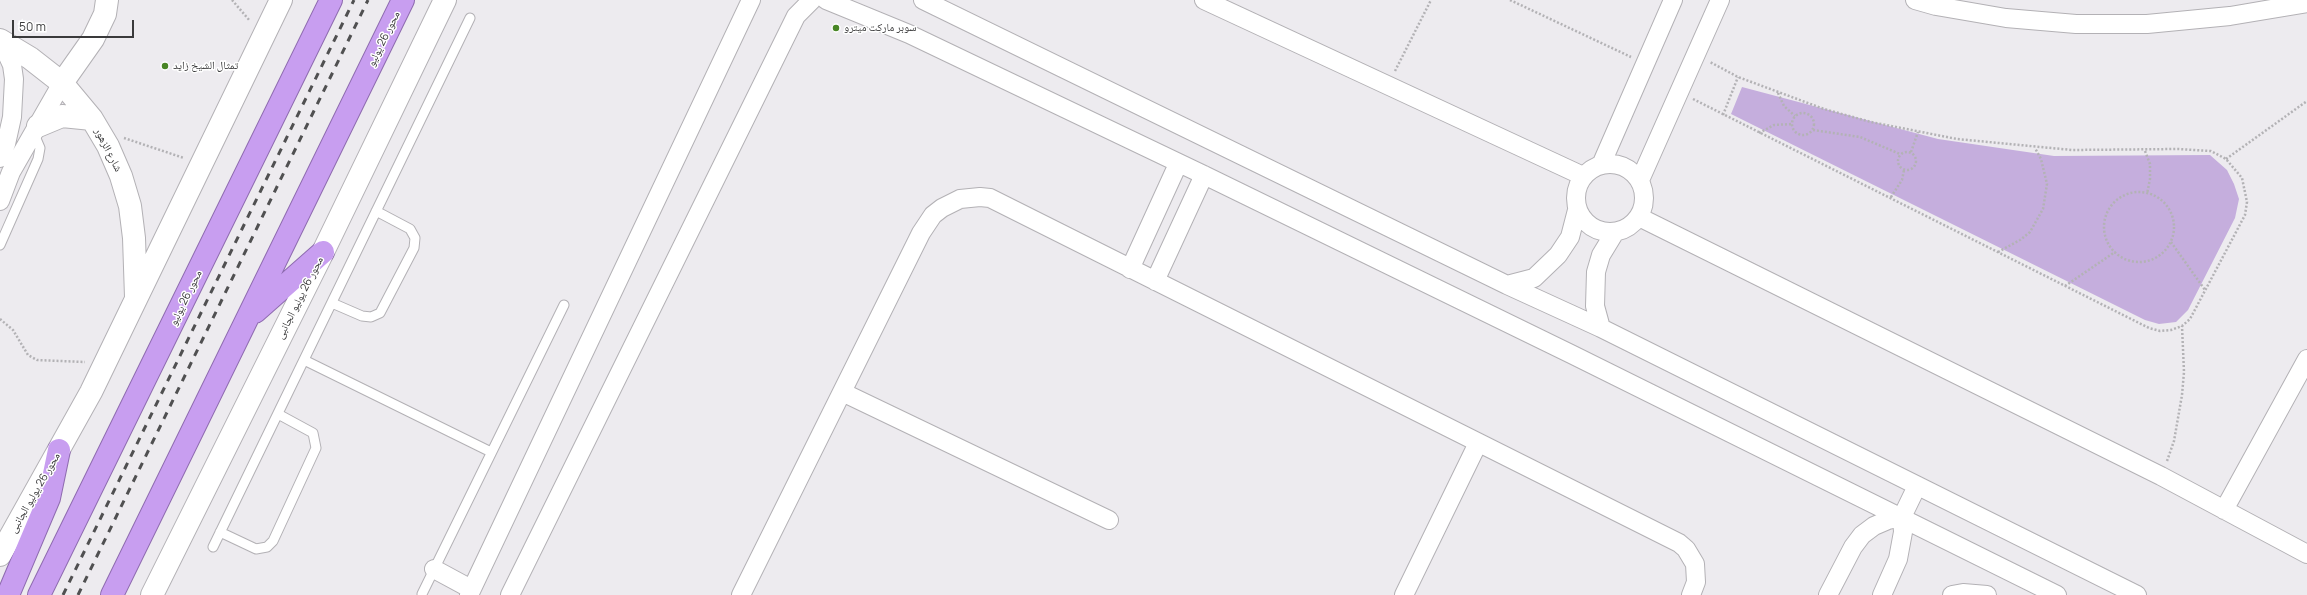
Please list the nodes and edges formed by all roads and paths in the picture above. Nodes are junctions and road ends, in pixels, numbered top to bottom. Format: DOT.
graph roads {
  1 [pos="107,0"];
  2 [pos="232,0"];
  3 [pos="281,0"];
  4 [pos="331,0"];
  5 [pos="403,0"];
  6 [pos="445,0"];
  7 [pos="751,0"];
  8 [pos="812,0"];
  9 [pos="826,0"];
  10 [pos="923,0"];
  11 [pos="1204,0"];
  12 [pos="1431,0"];
  13 [pos="1510,0"];
  14 [pos="1673,0"];
  15 [pos="1720,0"];
  16 [pos="1915,0"];
  17 [pos="2307,3"];
  18 [pos="470,18"];
  19 [pos="264,36"];
  20 [pos="1,41"];
  21 [pos="1696,54"];
  22 [pos="1645,64"];
  23 [pos="1738,78"];
  24 [pos="62,83"];
  25 [pos="1387,85"];
  26 [pos="1679,92"];
  27 [pos="1778,93"];
  28 [pos="2307,101"];
  29 [pos="1723,115"];
  30 [pos="1794,116"];
  31 [pos="95,124"];
  32 [pos="1792,124"];
  33 [pos="36,130"];
  34 [pos="1813,130"];
  35 [pos="1918,132"];
  36 [pos="1759,133"];
  37 [pos="2035,148"];
  38 [pos="2145,151"];
  39 [pos="1911,152"];
  40 [pos="1900,154"];
  41 [pos="0,158"];
  42 [pos="2226,159"];
  43 [pos="202,164"];
  44 [pos="1178,164"];
  45 [pos="1601,164"];
  46 [pos="1904,170"];
  47 [pos="1204,175"];
  48 [pos="1583,176"];
  49 [pos="1640,180"];
  50 [pos="2147,194"];
  51 [pos="1891,197"];
  52 [pos="0,201"];
  53 [pos="1577,210"];
  54 [pos="376,211"];
  55 [pos="1639,217"];
  56 [pos="1615,232"];
  57 [pos="2171,242"];
  58 [pos="0,245"];
  59 [pos="323,252"];
  60 [pos="1997,252"];
  61 [pos="2115,252"];
  62 [pos="1130,269"];
  63 [pos="1155,281"];
  64 [pos="1507,285"];
  65 [pos="2065,286"];
  66 [pos="2205,290"];
  67 [pos="136,302"];
  68 [pos="332,303"];
  69 [pos="564,305"];
  70 [pos="0,319"];
  71 [pos="247,320"];
  72 [pos="2182,326"];
  73 [pos="1602,328"];
  74 [pos="2307,359"];
  75 [pos="304,360"];
  76 [pos="106,363"];
  77 [pos="842,392"];
  78 [pos="278,414"];
  79 [pos="1478,443"];
  80 [pos="59,450"];
  81 [pos="491,452"];
  82 [pos="2161,476"];
  83 [pos="1917,486"];
  84 [pos="2224,510"];
  85 [pos="1902,517"];
  86 [pos="1109,520"];
  87 [pos="220,532"];
  88 [pos="212,547"];
  89 [pos="2307,554"];
  90 [pos="0,555"];
  91 [pos="434,569"];
  92 [pos="470,592"];
  93 [pos="422,594"];
  94 [pos="8,595"];
  95 [pos="40,595"];
  96 [pos="112,595"];
  97 [pos="152,595"];
  98 [pos="510,595"];
  99 [pos="741,595"];
  100 [pos="1404,595"];
  101 [pos="1691,595"];
  102 [pos="1828,595"];
  103 [pos="1882,595"];
  104 [pos="1952,595"];
  105 [pos="1987,595"];
  106 [pos="2057,595"];
  107 [pos="2137,595"];
  1 -- 24 [label="main road"];
  2 -- 19 [label="path"];
  3 -- 19 [label="main road, محور 26 يوليو الجانبى"];
  4 -- 95 [label="highway, محور 26 يوليو"];
  5 -- 71 [label="highway, محور 26 يوليو"];
  6 -- 59 [label="main road, محور 26 يوليو الجانبى"];
  7 -- 92 [label="street"];
  8 -- 98 [label="street"];
  9 -- 44 [label="street"];
  10 -- 64 [label="street"];
  11 -- 25 [label="street"];
  12 -- 25 [label="path"];
  13 -- 22 [label="path"];
  14 -- 22 [label="street"];
  15 -- 21 [label="street"];
  16 -- 17 [label="street"];
  18 -- 54 [label="lane"];
  19 -- 43 [label="main road, محور 26 يوليو الجانبى"];
  20 -- 24 [label="main road, شارع الزهور"];
  20 -- 41 [label="street"];
  21 -- 23 [label="path"];
  21 -- 26 [label="street"];
  22 -- 45 [label="street"];
  23 -- 27 [label="path"];
  23 -- 29 [label="path"];
  24 -- 31 [label="main road, شارع الزهور"];
  24 -- 33 [label="street"];
  25 -- 48 [label="street"];
  26 -- 29 [label="path"];
  26 -- 49 [label="street"];
  27 -- 30 [label="path"];
  27 -- 35 [label="path"];
  28 -- 42 [label="path"];
  29 -- 36 [label="path"];
  30 -- 32 [label="path"];
  30 -- 34 [label="path"];
  31 -- 33 [label="main road"];
  31 -- 43 [label="path"];
  31 -- 67 [label="main road, شارع الزهور"];
  32 -- 34 [label="path"];
  32 -- 36 [label="path"];
  33 -- 52 [label="street"];
  33 -- 58 [label="lane"];
  34 -- 40 [label="path"];
  35 -- 37 [label="path"];
  35 -- 39 [label="path"];
  36 -- 51 [label="path"];
  37 -- 38 [label="path"];
  37 -- 60 [label="path"];
  38 -- 42 [label="path"];
  38 -- 50 [label="path"];
  39 -- 40 [label="path"];
  39 -- 46 [label="path"];
  40 -- 46 [label="path"];
  42 -- 66 [label="path"];
  43 -- 67 [label="main road, محور 26 يوليو الجانبى"];
  44 -- 47 [label="street"];
  44 -- 62 [label="street"];
  45 -- 48 [label="street"];
  45 -- 49 [label="street"];
  46 -- 51 [label="path"];
  47 -- 63 [label="street"];
  47 -- 85 [label="street"];
  48 -- 53 [label="street"];
  49 -- 55 [label="street"];
  50 -- 57 [label="path"];
  50 -- 61 [label="path"];
  51 -- 60 [label="path"];
  53 -- 56 [label="street"];
  53 -- 64 [label="street"];
  54 -- 68 [label="lane"];
  54 -- 68 [label="lane"];
  55 -- 56 [label="street"];
  55 -- 82 [label="street"];
  56 -- 73 [label="street"];
  57 -- 61 [label="path"];
  57 -- 66 [label="path"];
  59 -- 71 [label="highway"];
  59 -- 97 [label="main road, محور 26 يوليو الجانبى"];
  60 -- 65 [label="path"];
  61 -- 65 [label="path"];
  62 -- 63 [label="street"];
  62 -- 77 [label="street"];
  63 -- 79 [label="street"];
  64 -- 73 [label="street"];
  65 -- 72 [label="path"];
  66 -- 72 [label="path"];
  67 -- 76 [label="main road, محور 26 يوليو الجانبى"];
  68 -- 75 [label="lane"];
  69 -- 81 [label="lane"];
  70 -- 76 [label="path"];
  71 -- 96 [label="highway, محور 26 يوليو"];
  72 -- 82 [label="path"];
  73 -- 83 [label="street"];
  74 -- 84 [label="street"];
  75 -- 78 [label="lane"];
  75 -- 81 [label="lane"];
  76 -- 80 [label="main road, محور 26 يوليو الجانبى"];
  77 -- 86 [label="street"];
  77 -- 99 [label="street"];
  78 -- 87 [label="lane"];
  78 -- 87 [label="lane"];
  79 -- 100 [label="street"];
  79 -- 101 [label="street"];
  80 -- 90 [label="main road, محور 26 يوليو الجانبى"];
  80 -- 94 [label="highway"];
  81 -- 91 [label="lane"];
  82 -- 84 [label="street"];
  83 -- 85 [label="street"];
  83 -- 107 [label="street"];
  84 -- 89 [label="street"];
  85 -- 102 [label="street"];
  85 -- 103 [label="street"];
  85 -- 106 [label="street"];
  87 -- 88 [label="lane"];
  91 -- 92 [label="street"];
  91 -- 93 [label="lane"];
  104 -- 105 [label="street"];
}
